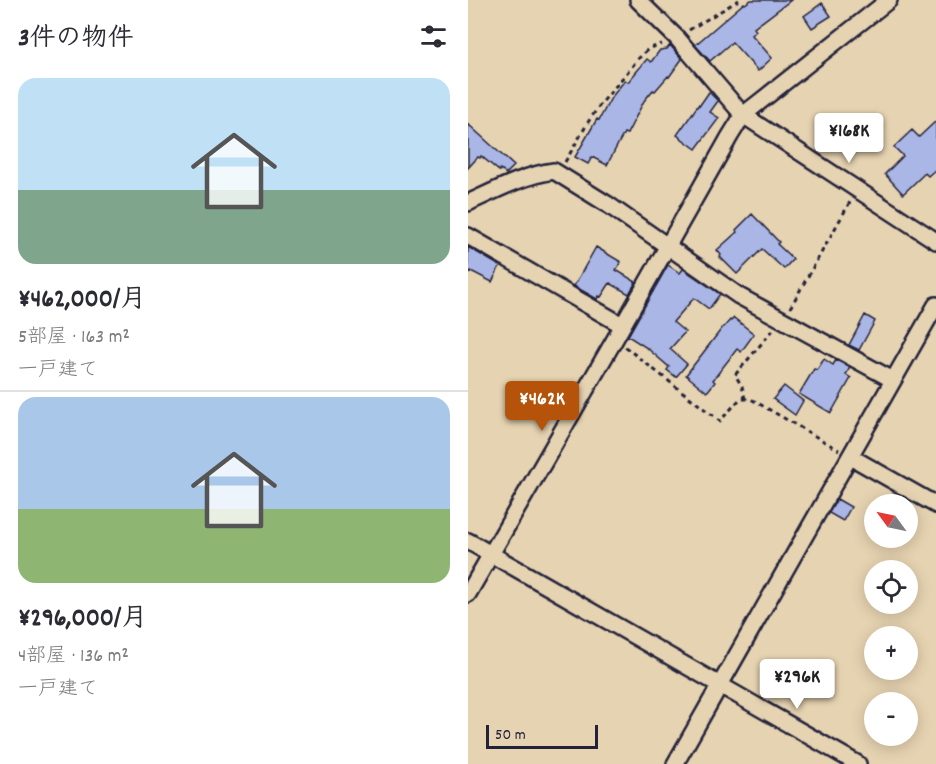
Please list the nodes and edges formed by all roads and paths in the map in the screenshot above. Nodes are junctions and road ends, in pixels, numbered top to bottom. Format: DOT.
graph roads {
  1 [pos="638,0"];
  2 [pos="739,0"];
  3 [pos="889,0"];
  4 [pos="677,38"];
  5 [pos="743,115"];
  6 [pos="554,171"];
  7 [pos="857,189"];
  8 [pos="468,203"];
  9 [pos="468,236"];
  10 [pos="936,241"];
  11 [pos="667,247"];
  12 [pos="936,305"];
  13 [pos="783,320"];
  14 [pos="619,332"];
  15 [pos="893,380"];
  16 [pos="745,399"];
  17 [pos="851,456"];
  18 [pos="936,505"];
  19 [pos="468,541"];
  20 [pos="491,554"];
  21 [pos="468,594"];
  22 [pos="720,685"];
  23 [pos="675,764"];
  24 [pos="858,764"];
  1 -- 4 [label="street"];
  2 -- 4 [label="path"];
  3 -- 5 [label="street"];
  4 -- 5 [label="street"];
  4 -- 6 [label="path"];
  5 -- 7 [label="street"];
  5 -- 11 [label="street"];
  6 -- 8 [label="street"];
  6 -- 11 [label="street"];
  7 -- 10 [label="street"];
  7 -- 13 [label="path"];
  9 -- 14 [label="street"];
  11 -- 13 [label="street"];
  11 -- 14 [label="street"];
  12 -- 15 [label="street"];
  13 -- 15 [label="street"];
  13 -- 16 [label="path"];
  14 -- 16 [label="path"];
  14 -- 20 [label="street"];
  15 -- 17 [label="street"];
  16 -- 17 [label="path"];
  17 -- 18 [label="street"];
  17 -- 22 [label="street"];
  19 -- 20 [label="street"];
  20 -- 21 [label="street"];
  20 -- 22 [label="street"];
  22 -- 23 [label="street"];
  22 -- 24 [label="street"];
}
